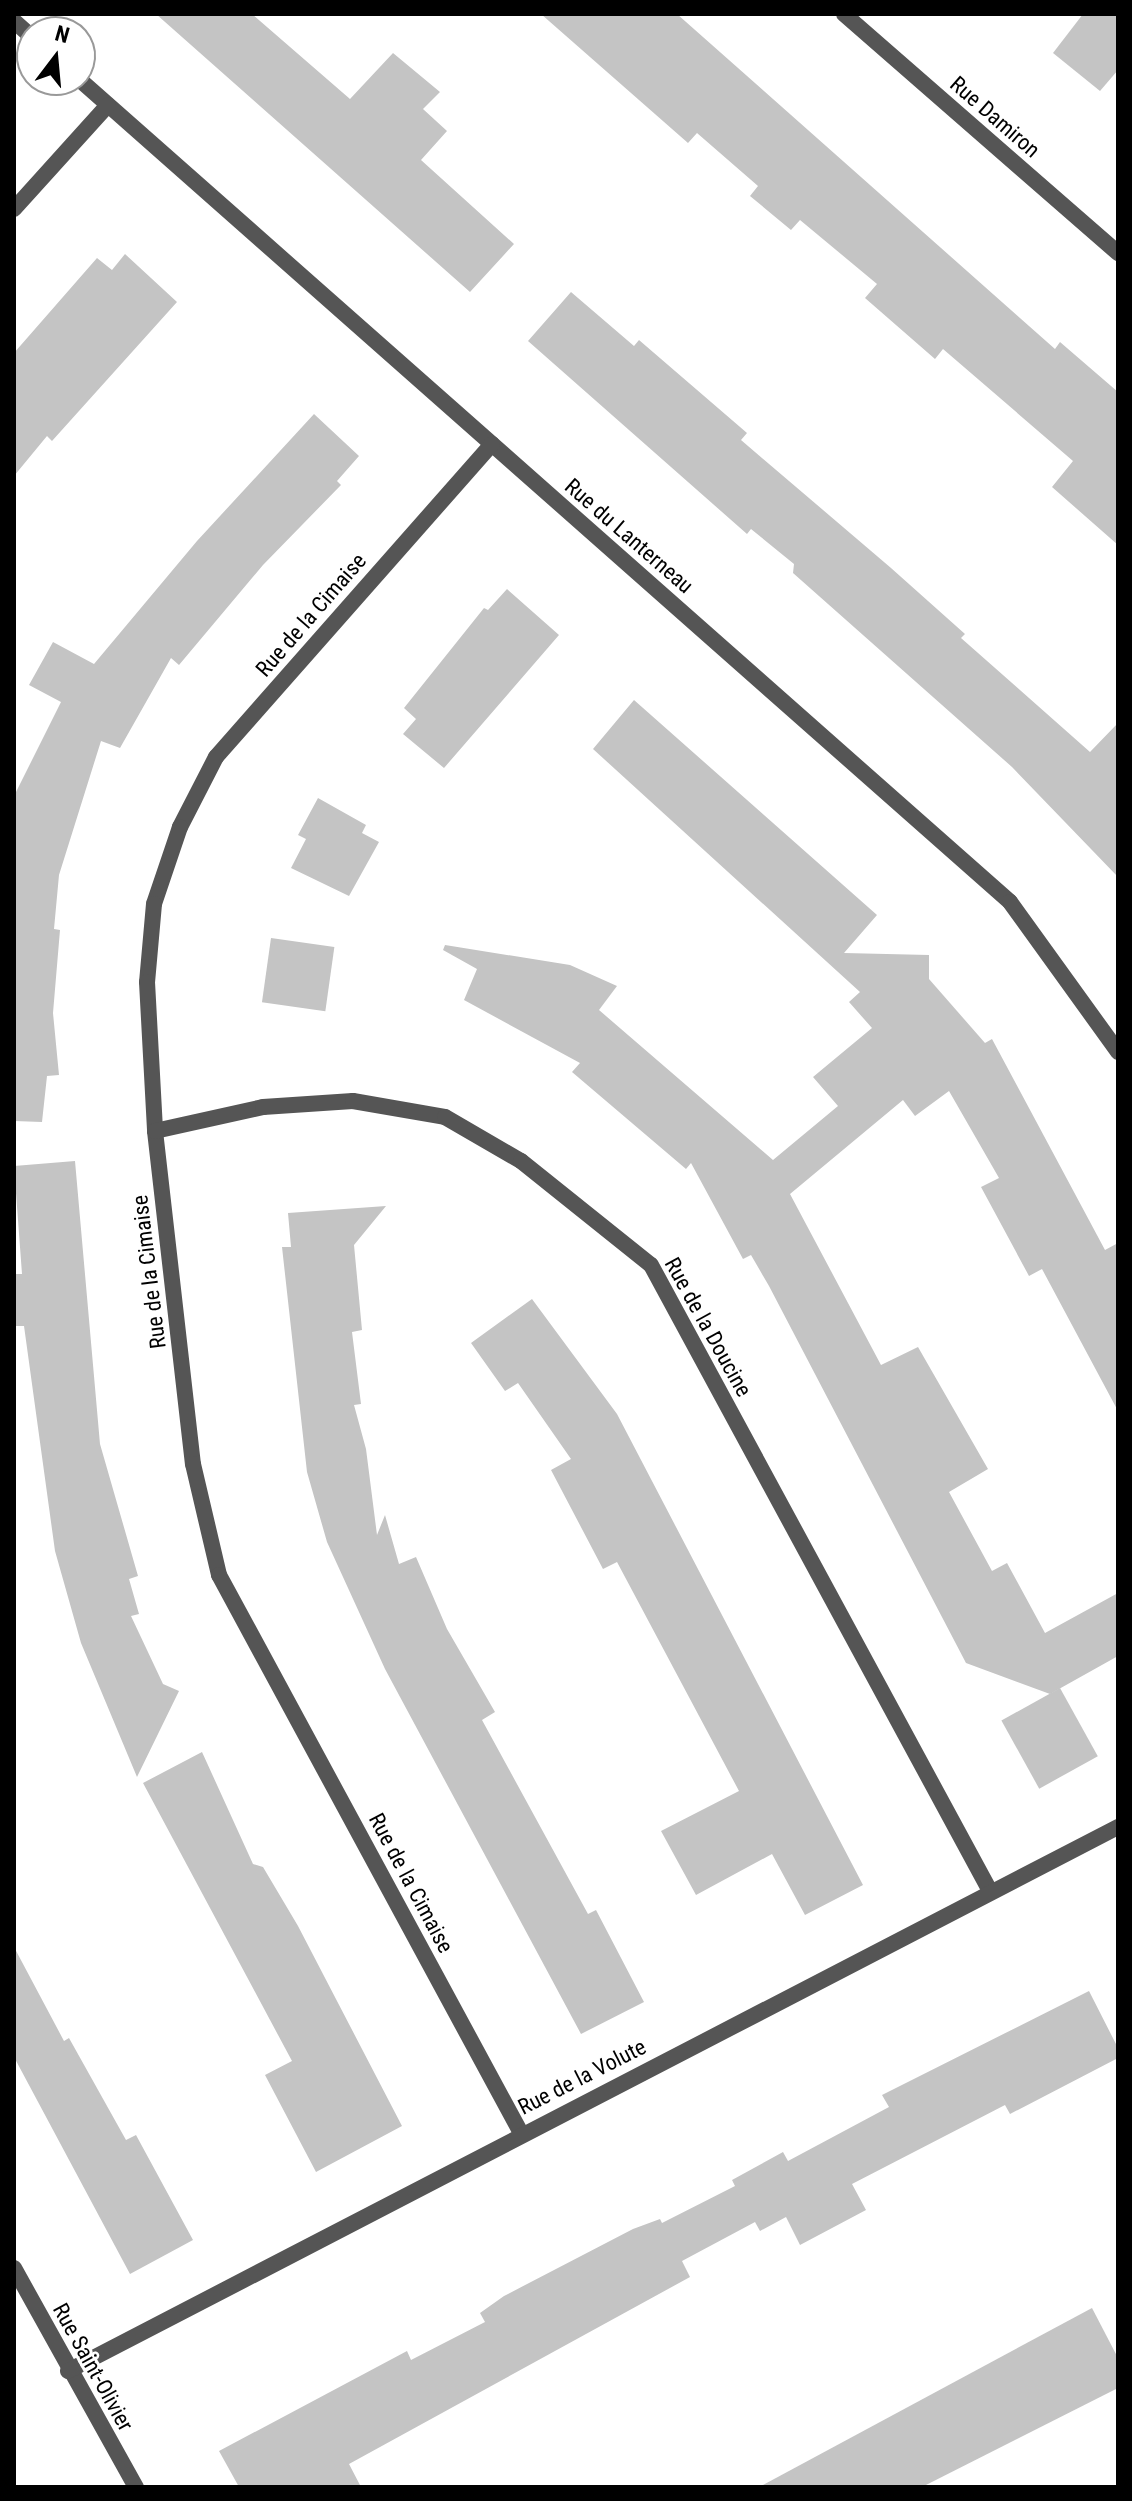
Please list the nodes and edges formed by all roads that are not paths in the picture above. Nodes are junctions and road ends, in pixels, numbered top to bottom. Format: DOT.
graph roads {
  1 [pos="844,14"];
  2 [pos="96,94"];
  3 [pos="108,105"];
  4 [pos="14,209"];
  5 [pos="1118,253"];
  6 [pos="492,444"];
  7 [pos="1118,1052"];
  8 [pos="155,1131"];
  9 [pos="1118,1827"];
  10 [pos="990,1891"];
  11 [pos="521,2133"];
  12 [pos="14,2268"];
  13 [pos="68,2371"];
  14 [pos="136,2487"];
  1 -- 5 [label="street, Rue Damiron"];
  2 -- 3 [label="street, Rue du Lanterneau"];
  3 -- 4 [label="street"];
  3 -- 6 [label="street, Rue du Lanterneau"];
  6 -- 7 [label="street, Rue du Lanterneau"];
  6 -- 8 [label="street, Rue de la Cimaise"];
  8 -- 10 [label="street, Rue de la Doucine"];
  8 -- 11 [label="street, Rue de la Cimaise"];
  9 -- 10 [label="street, Rue de la Volute"];
  10 -- 11 [label="street, Rue de la Volute"];
  11 -- 13 [label="street, Rue de la Volute"];
  12 -- 13 [label="street, Rue Saint-Olivier"];
  13 -- 14 [label="street, Rue Saint-Olivier"];
}
